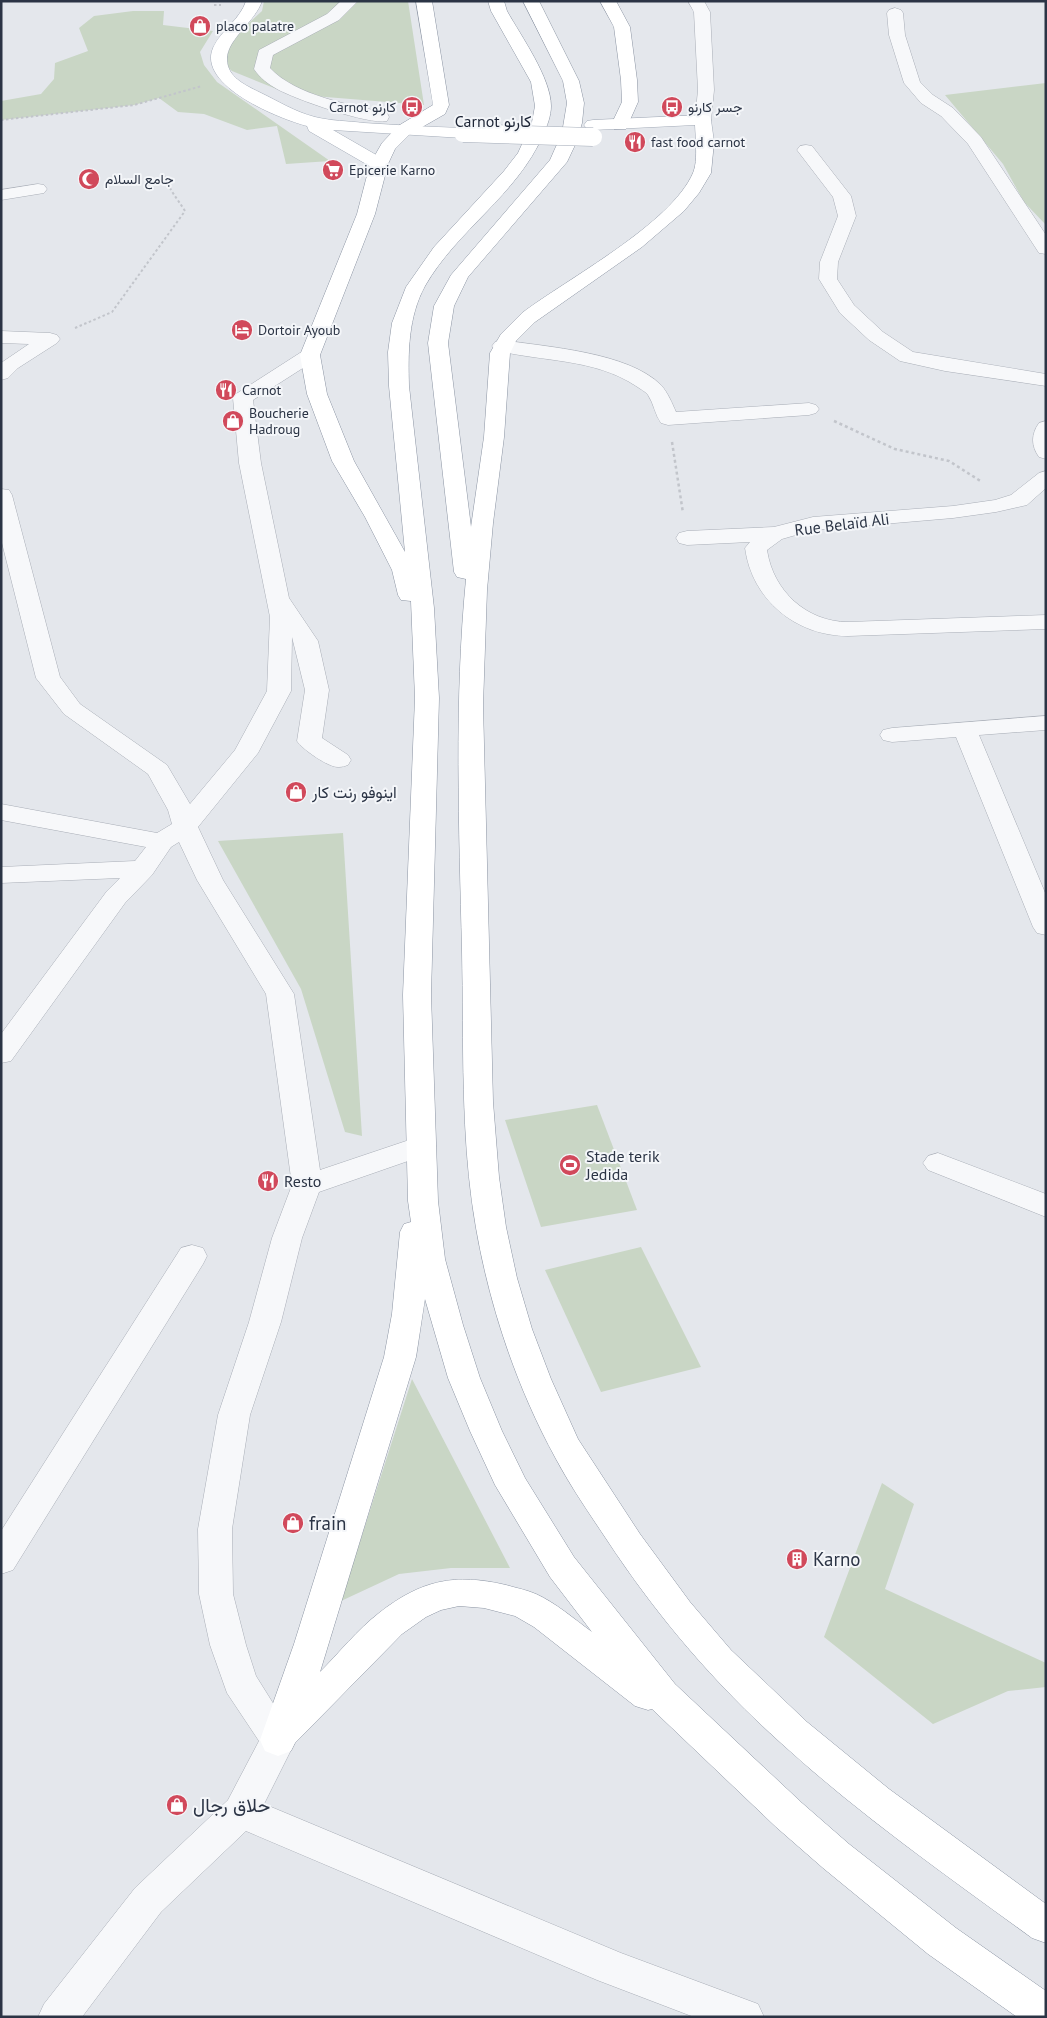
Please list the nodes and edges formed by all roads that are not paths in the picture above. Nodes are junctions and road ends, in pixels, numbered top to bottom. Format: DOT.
graph roads {
  1 [pos="254,1"];
  2 [pos="350,1"];
  3 [pos="424,1"];
  4 [pos="496,1"];
  5 [pos="531,1"];
  6 [pos="608,1"];
  7 [pos="696,1"];
  8 [pos="896,13"];
  9 [pos="270,103"];
  10 [pos="380,117"];
  11 [pos="301,118"];
  12 [pos="419,120"];
  13 [pos="703,120"];
  14 [pos="458,126"];
  15 [pos="404,130"];
  16 [pos="617,131"];
  17 [pos="651,139"];
  18 [pos="696,141"];
  19 [pos="806,150"];
  20 [pos="380,164"];
  21 [pos="38,189"];
  22 [pos="1,195"];
  23 [pos="1046,249"];
  24 [pos="1,337"];
  25 [pos="502,346"];
  26 [pos="310,355"];
  27 [pos="1,374"];
  28 [pos="1046,380"];
  29 [pos="809,409"];
  30 [pos="1046,428"];
  31 [pos="1046,453"];
  32 [pos="1046,477"];
  33 [pos="1,495"];
  34 [pos="774,534"];
  35 [pos="688,538"];
  36 [pos="276,595"];
  37 [pos="1046,622"];
  38 [pos="472,651"];
  39 [pos="426,680"];
  40 [pos="1046,723"];
  41 [pos="965,730"];
  42 [pos="892,735"];
  43 [pos="339,760"];
  44 [pos="1,812"];
  45 [pos="185,826"];
  46 [pos="162,842"];
  47 [pos="142,868"];
  48 [pos="1,875"];
  49 [pos="1046,927"];
  50 [pos="1,1054"];
  51 [pos="421,1146"];
  52 [pos="938,1163"];
  53 [pos="307,1185"];
  54 [pos="1046,1206"];
  55 [pos="192,1256"];
  56 [pos="1,1560"];
  57 [pos="278,1740"];
  58 [pos="709,1740"];
  59 [pos="242,1812"];
  60 [pos="1046,1926"];
  61 [pos="1046,2014"];
  62 [pos="58,2017"];
  63 [pos="744,2017"];
  1 -- 9 [label="main road"];
  2 -- 10 [label="street"];
  3 -- 12 [label="main road"];
  4 -- 39 [label="main road"];
  5 -- 38 [label="main road"];
  6 -- 16 [label="main road"];
  7 -- 13 [label="street"];
  8 -- 23 [label="street"];
  9 -- 10 [label="main road"];
  9 -- 11 [label="main road"];
  10 -- 12 [label="main road"];
  11 -- 15 [label="main road"];
  11 -- 20 [label="main road"];
  12 -- 14 [label="main road"];
  12 -- 15 [label="main road"];
  13 -- 16 [label="main road"];
  13 -- 18 [label="main road"];
  14 -- 15 [label="main road"];
  14 -- 16 [label="main road, bridge"];
  15 -- 20 [label="main road"];
  16 -- 17 [label="main road"];
  16 -- 18 [label="main road"];
  18 -- 25 [label="main road"];
  19 -- 28 [label="street"];
  20 -- 26 [label="main road"];
  21 -- 22 [label="street"];
  24 -- 27 [label="street"];
  25 -- 29 [label="street"];
  25 -- 38 [label="main road"];
  26 -- 36 [label="street"];
  26 -- 39 [label="main road"];
  30 -- 31 [label="street"];
  32 -- 34 [label="street, Rue Belaïd Ali"];
  33 -- 45 [label="street"];
  34 -- 35 [label="street"];
  34 -- 37 [label="street, Rue Belaïd Ali"];
  36 -- 43 [label="street"];
  36 -- 45 [label="street"];
  38 -- 60 [label="main road"];
  39 -- 51 [label="main road"];
  40 -- 41 [label="street"];
  41 -- 42 [label="street"];
  41 -- 49 [label="street"];
  44 -- 46 [label="street"];
  45 -- 46 [label="street"];
  45 -- 53 [label="street"];
  46 -- 47 [label="street"];
  47 -- 48 [label="street"];
  47 -- 50 [label="street"];
  51 -- 53 [label="street"];
  51 -- 57 [label="main road"];
  51 -- 58 [label="main road"];
  52 -- 54 [label="street"];
  53 -- 57 [label="street"];
  55 -- 56 [label="street"];
  57 -- 58 [label="main road"];
  57 -- 59 [label="street"];
  58 -- 61 [label="main road"];
  59 -- 62 [label="street"];
  59 -- 63 [label="street"];
}
